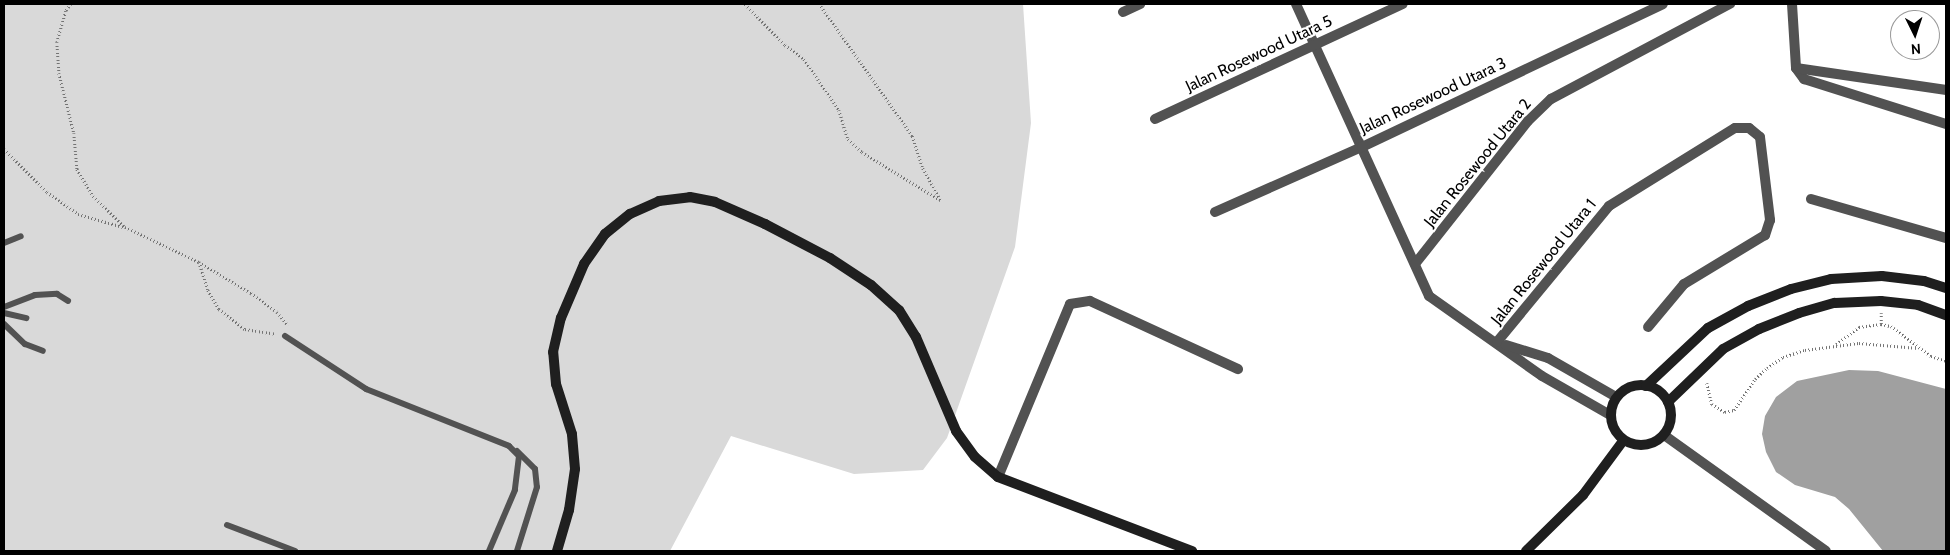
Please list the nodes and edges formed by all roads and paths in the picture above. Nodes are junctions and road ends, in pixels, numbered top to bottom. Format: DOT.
graph roads {
  1 [pos="71,4"];
  2 [pos="745,4"];
  3 [pos="819,4"];
  4 [pos="1140,4"];
  5 [pos="1296,4"];
  6 [pos="1403,4"];
  7 [pos="1663,4"];
  8 [pos="1730,4"];
  9 [pos="1792,4"];
  10 [pos="1123,12"];
  11 [pos="1315,45"];
  12 [pos="1796,68"];
  13 [pos="1946,90"];
  14 [pos="1155,119"];
  15 [pos="1946,124"];
  16 [pos="1362,147"];
  17 [pos="4,149"];
  18 [pos="1811,199"];
  19 [pos="1215,212"];
  20 [pos="125,227"];
  21 [pos="21,236"];
  22 [pos="1946,238"];
  23 [pos="4,243"];
  24 [pos="199,262"];
  25 [pos="1414,264"];
  26 [pos="1946,288"];
  27 [pos="68,301"];
  28 [pos="4,307"];
  29 [pos="4,313"];
  30 [pos="1946,315"];
  31 [pos="26,318"];
  32 [pos="4,324"];
  33 [pos="1648,327"];
  34 [pos="285,336"];
  35 [pos="1498,342"];
  36 [pos="1834,345"];
  37 [pos="1918,348"];
  38 [pos="43,351"];
  39 [pos="1946,361"];
  40 [pos="1238,369"];
  41 [pos="1699,372"];
  42 [pos="1646,386"];
  43 [pos="1616,398"];
  44 [pos="1668,402"];
  45 [pos="1610,416"];
  46 [pos="1664,435"];
  47 [pos="1624,441"];
  48 [pos="509,446"];
  49 [pos="998,477"];
  50 [pos="227,525"];
  51 [pos="295,551"];
  52 [pos="489,551"];
  53 [pos="517,551"];
  54 [pos="557,551"];
  55 [pos="1192,551"];
  56 [pos="1526,551"];
  57 [pos="1826,551"];
  1 -- 20 [label="path"];
  2 -- 3 [label="path"];
  4 -- 10 [label="street"];
  5 -- 11 [label="street"];
  6 -- 11 [label="street, Jalan Rosewood Utara 5"];
  7 -- 16 [label="street, Jalan Rosewood Utara 3"];
  8 -- 25 [label="street, Jalan Rosewood Utara 2"];
  9 -- 12 [label="street"];
  11 -- 14 [label="street, Jalan Rosewood Utara 5"];
  11 -- 16 [label="street"];
  12 -- 13 [label="street"];
  12 -- 15 [label="street"];
  16 -- 19 [label="street, Jalan Rosewood Utara 3"];
  16 -- 25 [label="street"];
  17 -- 20 [label="path"];
  18 -- 22 [label="street"];
  20 -- 24 [label="path"];
  21 -- 23 [label="lane"];
  24 -- 34 [label="path"];
  24 -- 34 [label="path"];
  25 -- 35 [label="street"];
  26 -- 42 [label="street"];
  27 -- 28 [label="lane"];
  29 -- 31 [label="lane"];
  30 -- 41 [label="street"];
  32 -- 38 [label="lane"];
  33 -- 35 [label="street, Jalan Rosewood Utara 1"];
  34 -- 48 [label="lane"];
  35 -- 43 [label="street"];
  35 -- 45 [label="street"];
  36 -- 37 [label="path"];
  36 -- 37 [label="path"];
  36 -- 41 [label="path"];
  37 -- 39 [label="path"];
  40 -- 49 [label="street"];
  41 -- 44 [label="street"];
  42 -- 43 [label="street"];
  42 -- 44 [label="street"];
  43 -- 45 [label="street"];
  44 -- 46 [label="street"];
  45 -- 47 [label="street"];
  46 -- 47 [label="street"];
  46 -- 57 [label="street"];
  47 -- 56 [label="street"];
  48 -- 52 [label="lane"];
  48 -- 53 [label="lane"];
  49 -- 54 [label="street"];
  49 -- 55 [label="street"];
  50 -- 51 [label="lane"];
}
